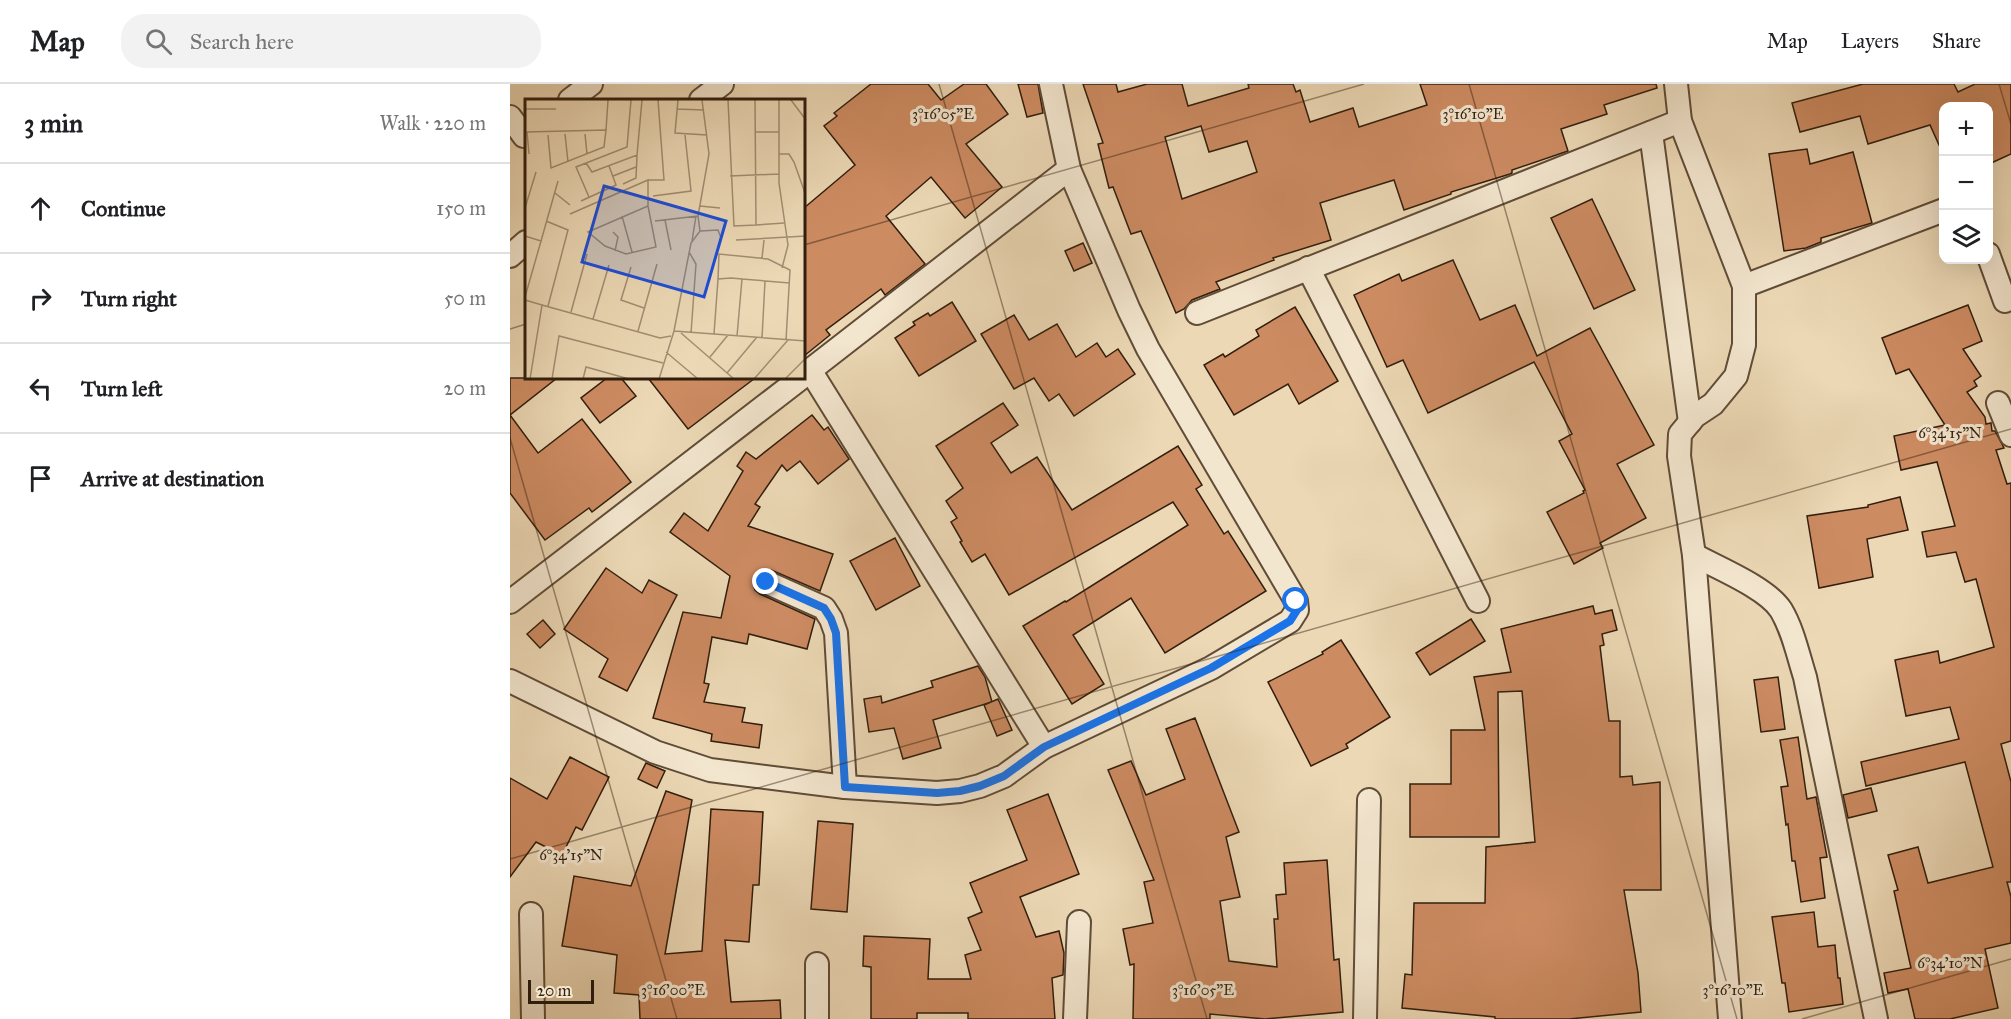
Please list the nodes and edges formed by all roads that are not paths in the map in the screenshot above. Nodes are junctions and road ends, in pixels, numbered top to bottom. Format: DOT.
graph roads {
  1 [pos="591,84"];
  2 [pos="722,84"];
  3 [pos="1051,84"];
  4 [pos="1677,84"];
  5 [pos="571,99"];
  6 [pos="702,99"];
  7 [pos="510,117"];
  8 [pos="1680,122"];
  9 [pos="1651,133"];
  10 [pos="520,139"];
  11 [pos="1069,169"];
  12 [pos="1939,212"];
  13 [pos="525,243"];
  14 [pos="510,256"];
  15 [pos="1993,264"];
  16 [pos="1308,268"];
  17 [pos="1744,286"];
  18 [pos="2006,301"];
  19 [pos="1197,313"];
  20 [pos="806,374"];
  21 [pos="806,377"];
  22 [pos="799,380"];
  23 [pos="1998,403"];
  24 [pos="1690,422"];
  25 [pos="2011,435"];
  26 [pos="1694,555"];
  27 [pos="766,582"];
  28 [pos="1478,601"];
  29 [pos="510,602"];
  30 [pos="510,681"];
  31 [pos="1044,747"];
  32 [pos="845,787"];
  33 [pos="1369,801"];
  34 [pos="531,914"];
  35 [pos="1078,922"];
  36 [pos="816,964"];
  37 [pos="532,1019"];
  38 [pos="817,1019"];
  39 [pos="1076,1019"];
  40 [pos="1365,1019"];
  41 [pos="1730,1019"];
  42 [pos="1876,1019"];
  1 -- 5 [label="street"];
  2 -- 6 [label="street"];
  3 -- 11 [label="street"];
  4 -- 8 [label="street"];
  7 -- 10 [label="street"];
  8 -- 9 [label="street"];
  8 -- 17 [label="street"];
  9 -- 16 [label="street"];
  9 -- 24 [label="street"];
  11 -- 20 [label="street"];
  11 -- 31 [label="street"];
  12 -- 17 [label="street"];
  13 -- 14 [label="street"];
  15 -- 18 [label="street"];
  16 -- 19 [label="street"];
  16 -- 28 [label="street"];
  17 -- 24 [label="street"];
  21 -- 31 [label="street"];
  22 -- 29 [label="street"];
  23 -- 25 [label="street"];
  24 -- 26 [label="street"];
  26 -- 41 [label="street"];
  26 -- 42 [label="street"];
  27 -- 32 [label="street"];
  30 -- 32 [label="street"];
  31 -- 32 [label="street"];
  33 -- 40 [label="street"];
  34 -- 37 [label="street"];
  35 -- 39 [label="street"];
  36 -- 38 [label="street"];
}
